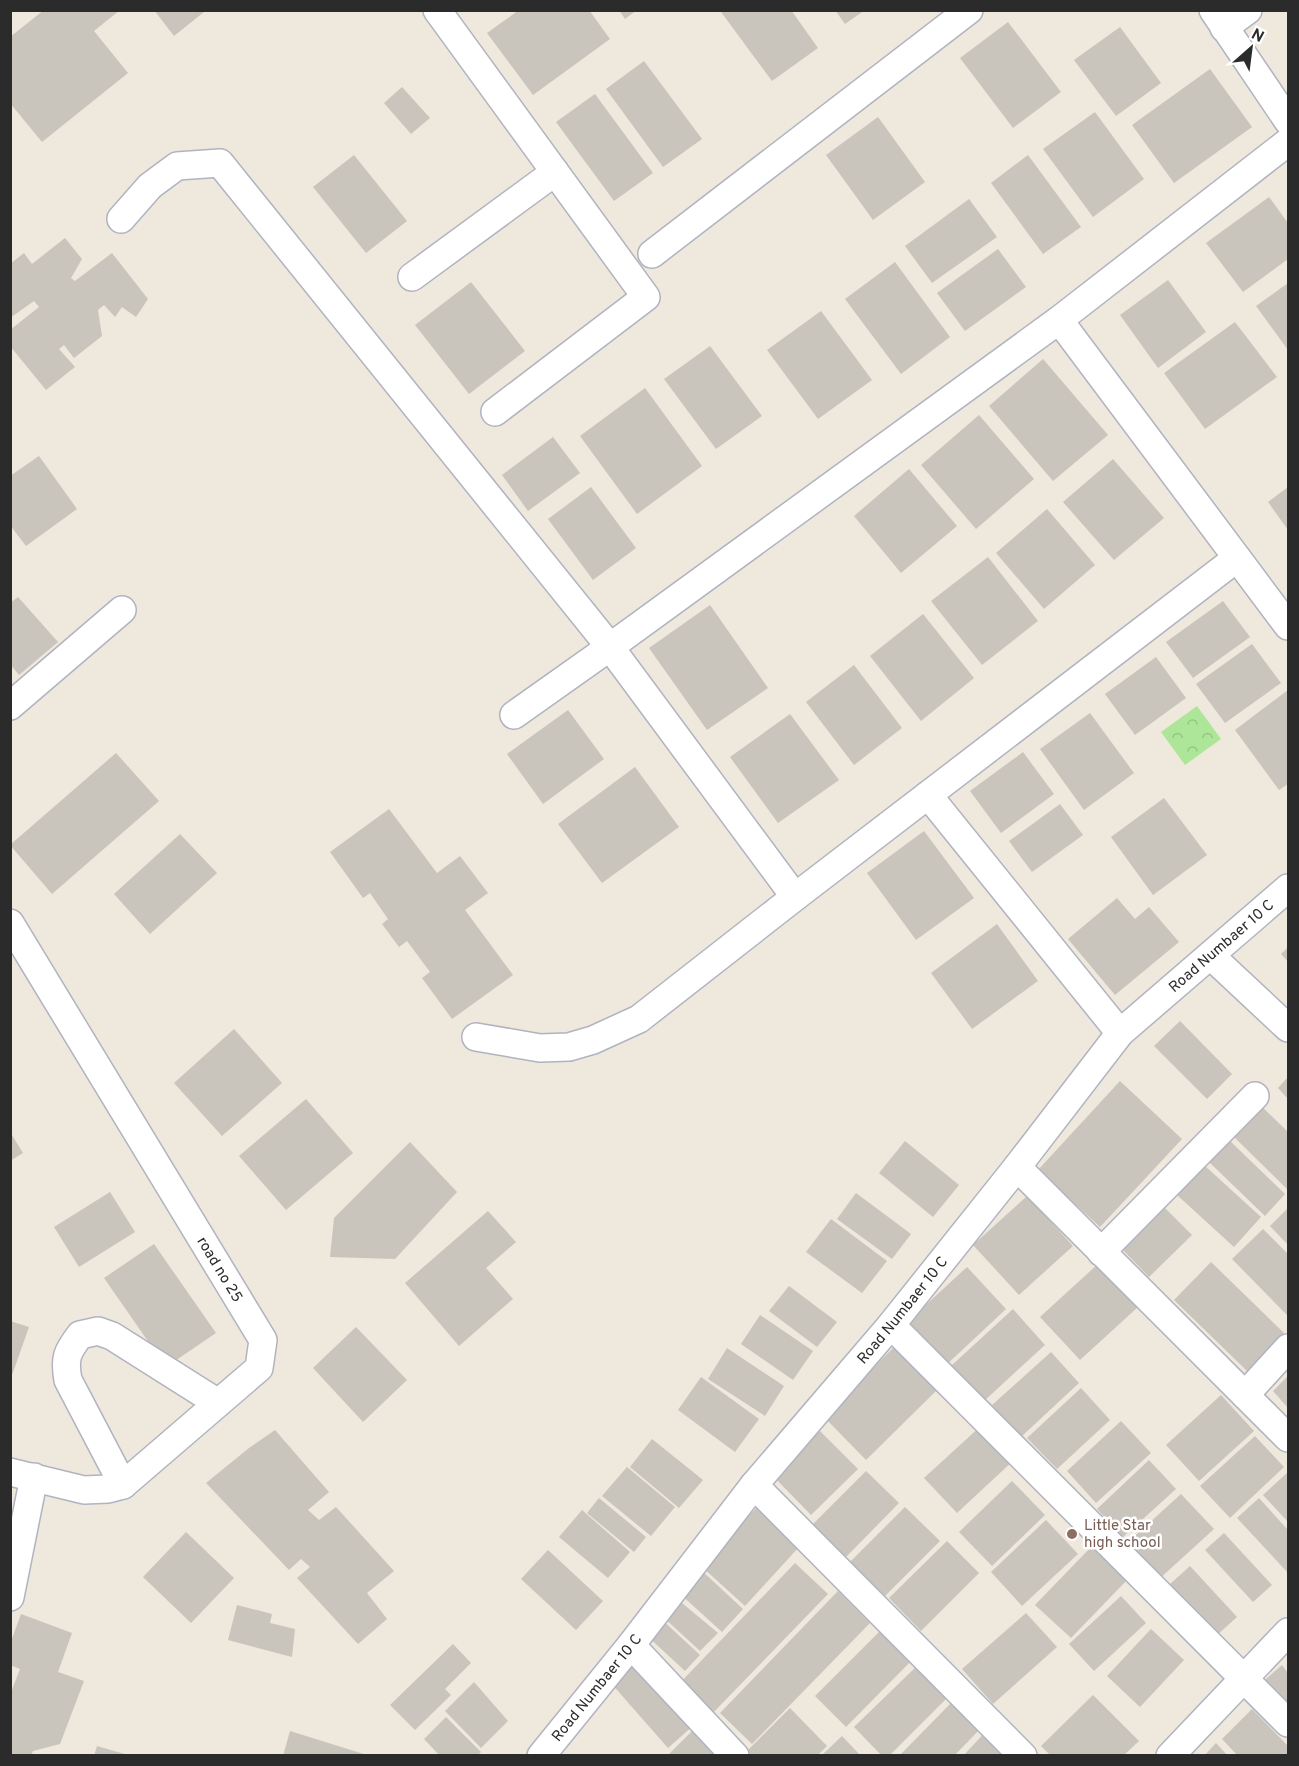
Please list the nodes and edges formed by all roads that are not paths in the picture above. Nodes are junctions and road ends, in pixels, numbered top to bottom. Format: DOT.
graph roads {
  1 [pos="437,10"];
  2 [pos="969,10"];
  3 [pos="1248,10"];
  4 [pos="1218,19"];
  5 [pos="1288,121"];
  6 [pos="1288,141"];
  7 [pos="555,172"];
  8 [pos="121,219"];
  9 [pos="652,254"];
  10 [pos="412,277"];
  11 [pos="1059,320"];
  12 [pos="495,412"];
  13 [pos="1238,558"];
  14 [pos="122,610"];
  15 [pos="1288,626"];
  16 [pos="610,647"];
  17 [pos="10,706"];
  18 [pos="514,714"];
  19 [pos="928,795"];
  20 [pos="1288,888"];
  21 [pos="795,897"];
  22 [pos="10,923"];
  23 [pos="1211,956"];
  24 [pos="1288,1028"];
  25 [pos="1120,1033"];
  26 [pos="476,1037"];
  27 [pos="1255,1096"];
  28 [pos="1017,1167"];
  29 [pos="1101,1252"];
  30 [pos="891,1325"];
  31 [pos="1288,1348"];
  32 [pos="1245,1395"];
  33 [pos="218,1403"];
  34 [pos="1288,1438"];
  35 [pos="22,1475"];
  36 [pos="123,1485"];
  37 [pos="754,1485"];
  38 [pos="10,1597"];
  39 [pos="1288,1632"];
  40 [pos="631,1645"];
  41 [pos="1245,1678"];
  42 [pos="1288,1723"];
  43 [pos="541,1755"];
  44 [pos="735,1755"];
  45 [pos="1023,1755"];
  46 [pos="1170,1755"];
  1 -- 7 [label="street"];
  2 -- 9 [label="street"];
  3 -- 4 [label="street"];
  4 -- 5 [label="street"];
  6 -- 11 [label="street"];
  7 -- 10 [label="street"];
  7 -- 12 [label="street"];
  8 -- 16 [label="street"];
  11 -- 13 [label="street"];
  11 -- 16 [label="street"];
  13 -- 15 [label="street"];
  13 -- 19 [label="street"];
  14 -- 17 [label="street"];
  16 -- 18 [label="street"];
  16 -- 21 [label="street"];
  19 -- 21 [label="street"];
  19 -- 25 [label="street"];
  20 -- 23 [label="street, Road Numbaer 10 C"];
  21 -- 26 [label="street"];
  22 -- 33 [label="street, road no 25"];
  23 -- 24 [label="street"];
  23 -- 25 [label="street, Road Numbaer 10 C"];
  25 -- 28 [label="street, Road Numbaer 10 C"];
  27 -- 29 [label="street"];
  28 -- 29 [label="street"];
  28 -- 30 [label="street, Road Numbaer 10 C"];
  29 -- 32 [label="street"];
  30 -- 37 [label="street, Road Numbaer 10 C"];
  30 -- 41 [label="street"];
  31 -- 32 [label="street"];
  32 -- 34 [label="street"];
  33 -- 36 [label="street, road no 25"];
  33 -- 36 [label="street"];
  35 -- 36 [label="street"];
  35 -- 38 [label="street"];
  37 -- 40 [label="street, Road Numbaer 10 C"];
  37 -- 45 [label="street"];
  39 -- 41 [label="street"];
  40 -- 43 [label="street, Road Numbaer 10 C"];
  40 -- 44 [label="street"];
  41 -- 42 [label="street"];
  41 -- 46 [label="street"];
}
